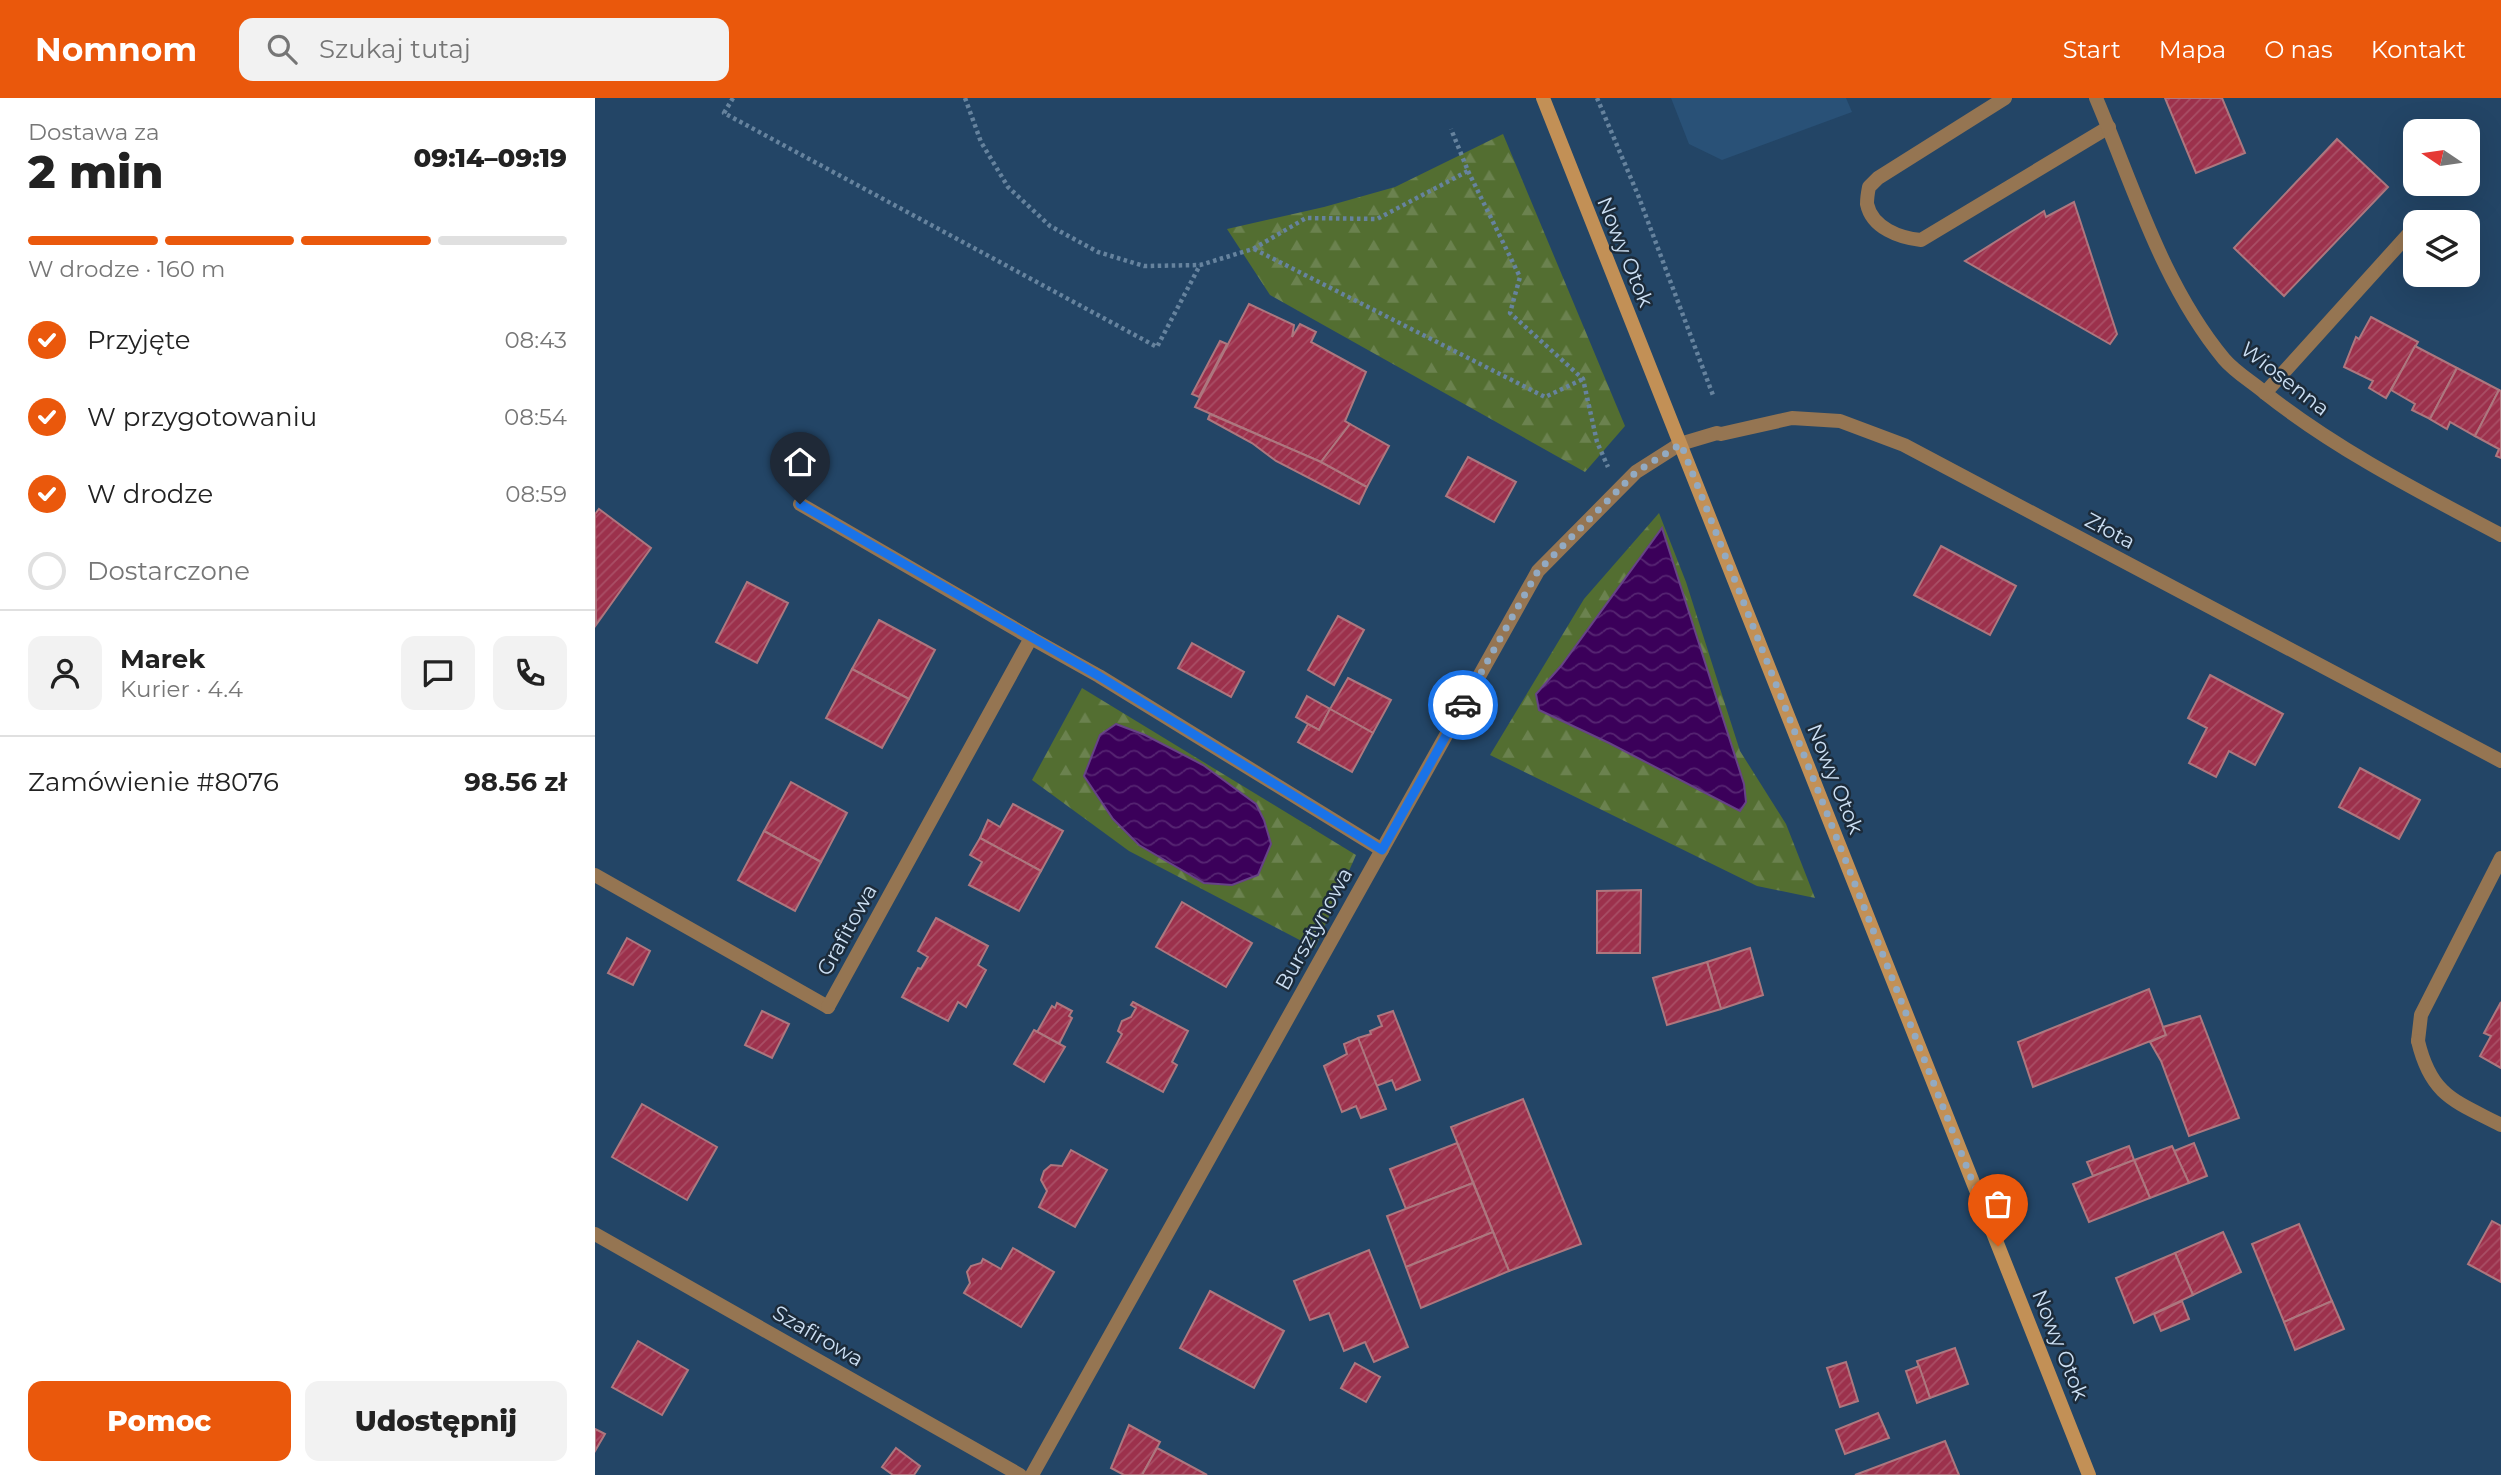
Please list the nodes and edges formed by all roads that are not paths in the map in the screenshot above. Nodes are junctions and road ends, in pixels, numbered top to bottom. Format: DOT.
graph roads {
  1 [pos="1543,98"];
  2 [pos="2005,98"];
  3 [pos="2096,98"];
  4 [pos="2109,127"];
  5 [pos="2403,241"];
  6 [pos="2265,393"];
  7 [pos="1681,444"];
  8 [pos="800,504"];
  9 [pos="2501,535"];
  10 [pos="1031,638"];
  11 [pos="2501,761"];
  12 [pos="1382,850"];
  13 [pos="2501,858"];
  14 [pos="595,875"];
  15 [pos="2501,1125"];
  16 [pos="595,1234"];
  17 [pos="1020,1475"];
  18 [pos="1032,1475"];
  19 [pos="2089,1475"];
  1 -- 7 [label="main road, Nowy Otok"];
  2 -- 4 [label="street"];
  3 -- 4 [label="street, Wiosenna"];
  4 -- 6 [label="street, Wiosenna"];
  5 -- 6 [label="street"];
  6 -- 9 [label="street, Wiosenna"];
  7 -- 11 [label="street, Złota"];
  7 -- 12 [label="street, Bursztynowa"];
  7 -- 19 [label="main road, Nowy Otok"];
  8 -- 10 [label="street"];
  10 -- 12 [label="street"];
  10 -- 14 [label="street, Grafitowa"];
  12 -- 18 [label="street, Bursztynowa"];
  13 -- 15 [label="street"];
  16 -- 17 [label="street, Szafirowa"];
}
